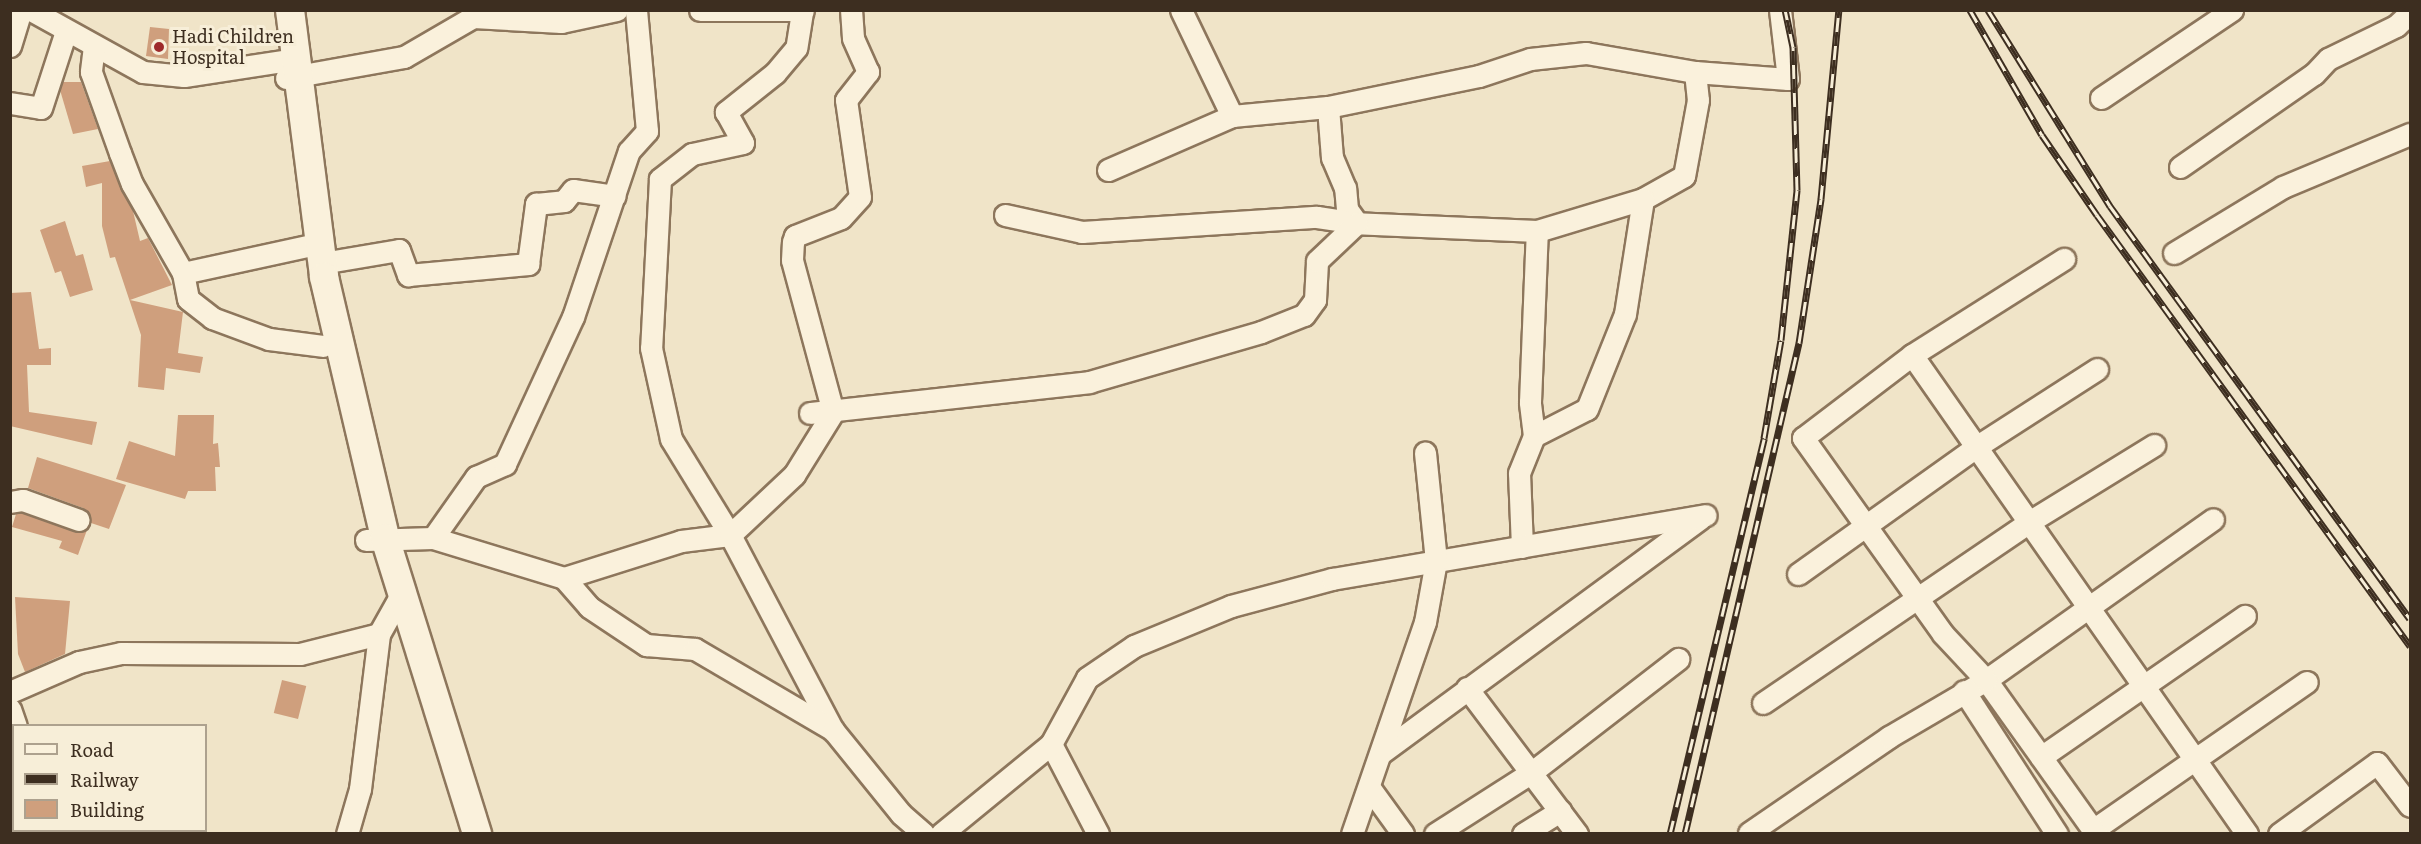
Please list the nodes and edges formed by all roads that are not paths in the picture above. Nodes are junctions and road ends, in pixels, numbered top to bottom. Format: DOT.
graph roads {
  1 [pos="21,10"];
  2 [pos="31,10"];
  3 [pos="278,10"];
  4 [pos="290,10"];
  5 [pos="617,10"];
  6 [pos="636,10"];
  7 [pos="699,10"];
  8 [pos="851,10"];
  9 [pos="1181,10"];
  10 [pos="1780,10"];
  11 [pos="2232,10"];
  12 [pos="803,11"];
  13 [pos="2410,13"];
  14 [pos="66,31"];
  15 [pos="10,46"];
  16 [pos="94,46"];
  17 [pos="290,68"];
  18 [pos="1695,72"];
  19 [pos="2101,98"];
  20 [pos="10,103"];
  21 [pos="1328,106"];
  22 [pos="1232,116"];
  23 [pos="2410,134"];
  24 [pos="2180,167"];
  25 [pos="1108,170"];
  26 [pos="615,196"];
  27 [pos="1643,199"];
  28 [pos="1005,215"];
  29 [pos="1357,223"];
  30 [pos="1537,231"];
  31 [pos="2174,253"];
  32 [pos="315,255"];
  33 [pos="2064,259"];
  34 [pos="183,273"];
  35 [pos="322,346"];
  36 [pos="1912,356"];
  37 [pos="2097,369"];
  38 [pos="833,412"];
  39 [pos="810,413"];
  40 [pos="1534,436"];
  41 [pos="2154,445"];
  42 [pos="1976,447"];
  43 [pos="1425,453"];
  44 [pos="10,502"];
  45 [pos="2213,519"];
  46 [pos="79,520"];
  47 [pos="2029,522"];
  48 [pos="1866,524"];
  49 [pos="730,535"];
  50 [pos="433,538"];
  51 [pos="376,539"];
  52 [pos="1522,547"];
  53 [pos="1436,561"];
  54 [pos="1798,574"];
  55 [pos="564,578"];
  56 [pos="1919,597"];
  57 [pos="2089,608"];
  58 [pos="390,614"];
  59 [pos="2245,616"];
  60 [pos="1678,659"];
  61 [pos="2307,682"];
  62 [pos="2142,683"];
  63 [pos="1974,685"];
  64 [pos="1467,688"];
  65 [pos="10,692"];
  66 [pos="1763,703"];
  67 [pos="10,709"];
  68 [pos="15,724"];
  69 [pos="833,730"];
  70 [pos="1051,744"];
  71 [pos="1381,753"];
  72 [pos="2041,757"];
  73 [pos="2196,761"];
  74 [pos="1532,772"];
  75 [pos="1369,787"];
  76 [pos="2410,806"];
  77 [pos="1560,811"];
  78 [pos="914,831"];
  79 [pos="2090,832"];
  80 [pos="1749,833"];
  81 [pos="347,834"];
  82 [pos="457,834"];
  83 [pos="477,834"];
  84 [pos="941,834"];
  85 [pos="1098,834"];
  86 [pos="1352,834"];
  87 [pos="1403,834"];
  88 [pos="1435,834"];
  89 [pos="1523,834"];
  90 [pos="1577,834"];
  91 [pos="2057,834"];
  92 [pos="2247,834"];
  93 [pos="2279,834"];
  1 -- 15 [label="street"];
  2 -- 14 [label="street"];
  3 -- 17 [label="main road"];
  4 -- 17 [label="main road"];
  5 -- 17 [label="street"];
  6 -- 26 [label="street"];
  7 -- 12 [label="street"];
  8 -- 38 [label="street"];
  9 -- 22 [label="street"];
  10 -- 18 [label="street"];
  11 -- 19 [label="street"];
  12 -- 49 [label="street"];
  13 -- 24 [label="street"];
  14 -- 16 [label="street"];
  14 -- 20 [label="street"];
  16 -- 17 [label="street"];
  16 -- 34 [label="street"];
  17 -- 32 [label="main road"];
  18 -- 21 [label="street"];
  18 -- 27 [label="street"];
  21 -- 22 [label="street"];
  21 -- 29 [label="street"];
  22 -- 25 [label="street"];
  23 -- 31 [label="street"];
  26 -- 32 [label="street"];
  26 -- 50 [label="street"];
  27 -- 30 [label="street"];
  27 -- 40 [label="street"];
  28 -- 29 [label="street"];
  29 -- 30 [label="street"];
  29 -- 38 [label="street"];
  30 -- 40 [label="street"];
  32 -- 34 [label="street"];
  32 -- 35 [label="main road"];
  32 -- 51 [label="main road"];
  33 -- 36 [label="street"];
  34 -- 35 [label="street"];
  35 -- 51 [label="main road"];
  36 -- 42 [label="street"];
  36 -- 48 [label="street"];
  37 -- 42 [label="street"];
  38 -- 39 [label="street"];
  38 -- 49 [label="street"];
  40 -- 52 [label="street"];
  41 -- 47 [label="street"];
  42 -- 47 [label="street"];
  42 -- 48 [label="street"];
  43 -- 53 [label="street"];
  44 -- 46 [label="street"];
  45 -- 57 [label="street"];
  47 -- 56 [label="street"];
  47 -- 57 [label="street"];
  48 -- 54 [label="street"];
  48 -- 56 [label="street"];
  49 -- 55 [label="street"];
  49 -- 69 [label="street"];
  50 -- 51 [label="street"];
  50 -- 55 [label="street"];
  51 -- 58 [label="main road"];
  52 -- 53 [label="street"];
  52 -- 64 [label="street"];
  53 -- 70 [label="street"];
  53 -- 71 [label="street"];
  55 -- 69 [label="street"];
  56 -- 63 [label="street"];
  56 -- 66 [label="street"];
  57 -- 62 [label="street"];
  57 -- 63 [label="street"];
  58 -- 65 [label="street"];
  58 -- 81 [label="street"];
  58 -- 82 [label="main road"];
  58 -- 83 [label="main road"];
  59 -- 62 [label="street"];
  60 -- 74 [label="street"];
  61 -- 73 [label="street"];
  62 -- 72 [label="street"];
  62 -- 73 [label="street"];
  63 -- 72 [label="street"];
  63 -- 79 [label="street"];
  63 -- 80 [label="street"];
  63 -- 91 [label="street"];
  64 -- 71 [label="street"];
  64 -- 74 [label="street"];
  67 -- 68 [label="street"];
  69 -- 78 [label="street"];
  70 -- 84 [label="street"];
  70 -- 85 [label="street"];
  71 -- 75 [label="street"];
  72 -- 79 [label="street"];
  73 -- 79 [label="street"];
  73 -- 92 [label="street"];
  74 -- 77 [label="street"];
  74 -- 88 [label="street"];
  75 -- 86 [label="street"];
  75 -- 87 [label="street"];
  76 -- 93 [label="street"];
  77 -- 89 [label="street"];
  77 -- 90 [label="street"];
}
